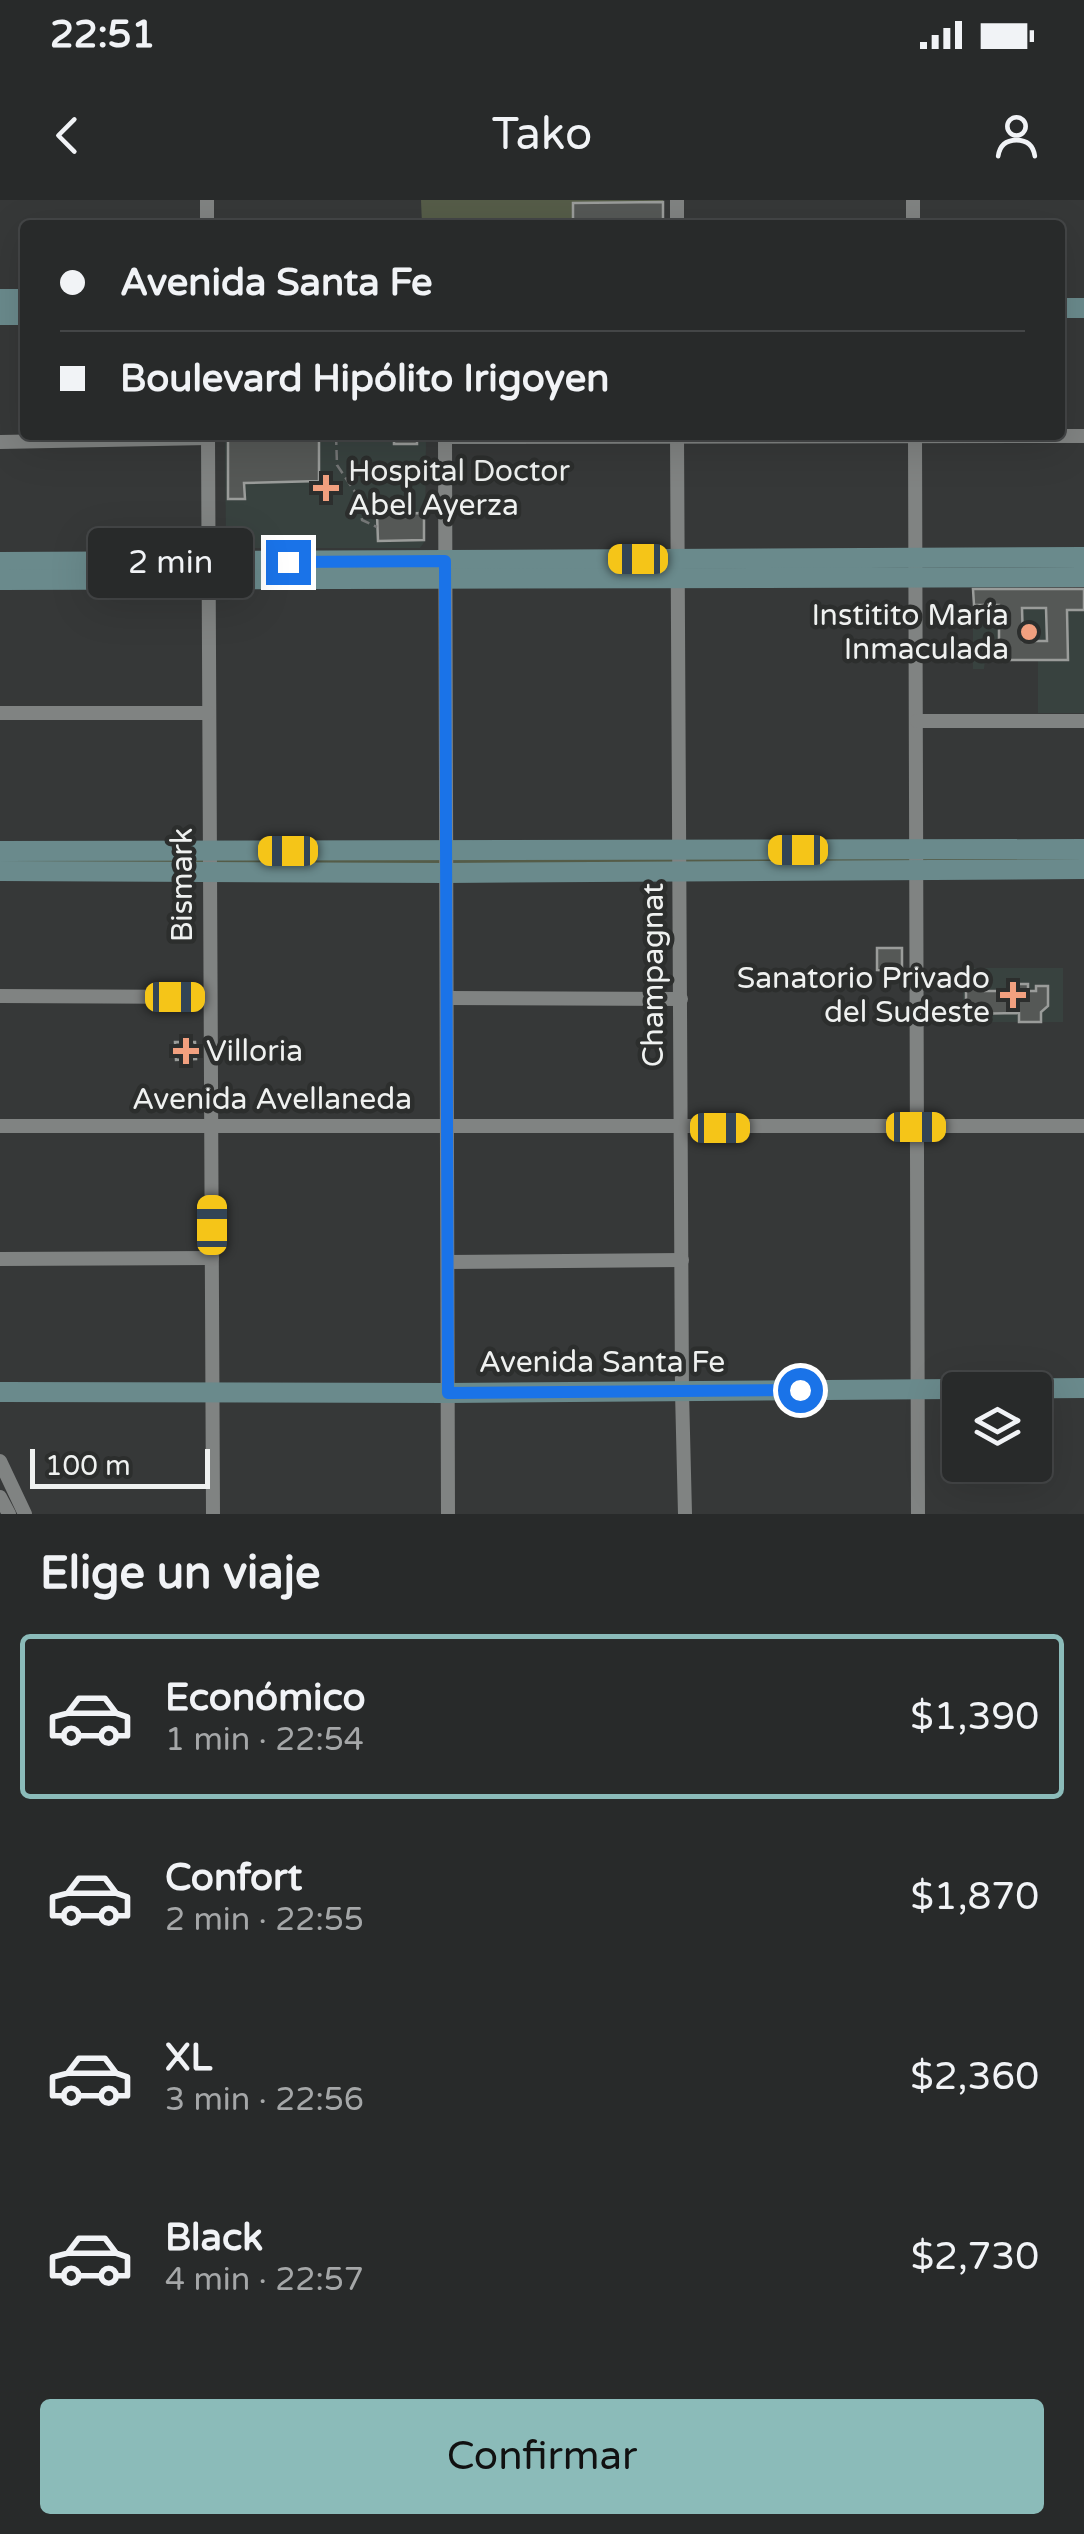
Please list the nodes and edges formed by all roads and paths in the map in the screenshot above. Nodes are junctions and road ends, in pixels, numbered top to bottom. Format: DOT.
graph roads {
  1 [pos="83,440"];
  2 [pos="208,440"];
  3 [pos="336,440"];
  4 [pos="445,440"];
  5 [pos="677,440"];
  6 [pos="915,440"];
  7 [pos="0,442"];
  8 [pos="377,527"];
  9 [pos="1084,557"];
  10 [pos="0,562"];
  11 [pos="915,568"];
  12 [pos="676,569"];
  13 [pos="445,570"];
  14 [pos="210,571"];
  15 [pos="1084,576"];
  16 [pos="0,580"];
  17 [pos="0,713"];
  18 [pos="208,713"];
  19 [pos="917,721"];
  20 [pos="1084,721"];
  21 [pos="1084,849"];
  22 [pos="0,850"];
  23 [pos="680,850"];
  24 [pos="446,851"];
  25 [pos="209,861"];
  26 [pos="917,861"];
  27 [pos="1084,869"];
  28 [pos="0,871"];
  29 [pos="681,872"];
  30 [pos="446,873"];
  31 [pos="0,996"];
  32 [pos="210,997"];
  33 [pos="446,998"];
  34 [pos="681,998"];
  35 [pos="0,1126"];
  36 [pos="211,1126"];
  37 [pos="447,1126"];
  38 [pos="1084,1126"];
  39 [pos="916,1127"];
  40 [pos="681,1128"];
  41 [pos="212,1258"];
  42 [pos="0,1259"];
  43 [pos="682,1260"];
  44 [pos="448,1262"];
  45 [pos="1084,1388"];
  46 [pos="918,1389"];
  47 [pos="0,1392"];
  48 [pos="682,1392"];
  49 [pos="212,1393"];
  50 [pos="448,1393"];
  51 [pos="0,1462"];
  52 [pos="0,1496"];
  53 [pos="9,1514"];
  54 [pos="25,1514"];
  55 [pos="213,1514"];
  56 [pos="448,1514"];
  57 [pos="686,1514"];
  58 [pos="918,1514"];
  1 -- 7 [label="street"];
  2 -- 14 [label="street, Bismark"];
  3 -- 8 [label="path"];
  4 -- 13 [label="street"];
  5 -- 12 [label="street, Champagnat"];
  6 -- 11 [label="street"];
  9 -- 11 [label="street"];
  10 -- 14 [label="street"];
  11 -- 12 [label="street"];
  11 -- 15 [label="street"];
  11 -- 19 [label="street"];
  12 -- 13 [label="street"];
  12 -- 23 [label="street, Champagnat"];
  13 -- 14 [label="street"];
  13 -- 24 [label="street"];
  14 -- 16 [label="street"];
  14 -- 18 [label="street, Bismark"];
  17 -- 18 [label="street"];
  18 -- 25 [label="street, Bismark"];
  19 -- 20 [label="street"];
  19 -- 26 [label="street"];
  21 -- 26 [label="street"];
  22 -- 25 [label="street"];
  23 -- 24 [label="street"];
  23 -- 26 [label="street"];
  23 -- 29 [label="street, Champagnat"];
  24 -- 25 [label="street"];
  24 -- 30 [label="street"];
  25 -- 28 [label="street"];
  25 -- 30 [label="street"];
  25 -- 32 [label="street, Bismark"];
  26 -- 27 [label="street"];
  26 -- 29 [label="street"];
  26 -- 39 [label="street"];
  29 -- 30 [label="street"];
  29 -- 34 [label="street, Champagnat"];
  30 -- 33 [label="street"];
  31 -- 32 [label="street"];
  32 -- 36 [label="street, Bismark"];
  33 -- 34 [label="street"];
  33 -- 37 [label="street"];
  34 -- 40 [label="street, Champagnat"];
  35 -- 36 [label="street, Avenida Avellaneda"];
  36 -- 37 [label="street, Avenida Avellaneda"];
  36 -- 41 [label="street, Bismark"];
  37 -- 40 [label="street, Avenida Avellaneda"];
  37 -- 44 [label="street"];
  38 -- 39 [label="street, Avenida Avellaneda"];
  39 -- 40 [label="street, Avenida Avellaneda"];
  39 -- 46 [label="street"];
  40 -- 43 [label="street, Champagnat"];
  41 -- 42 [label="street"];
  41 -- 49 [label="street, Bismark"];
  43 -- 44 [label="street"];
  43 -- 48 [label="street, Champagnat"];
  44 -- 50 [label="street"];
  45 -- 46 [label="street, Avenida Santa Fe"];
  46 -- 48 [label="street, Avenida Santa Fe"];
  46 -- 58 [label="street"];
  47 -- 49 [label="street, Avenida Santa Fe"];
  48 -- 50 [label="street, Avenida Santa Fe"];
  48 -- 57 [label="street, Champagnat"];
  49 -- 50 [label="street, Avenida Santa Fe"];
  49 -- 55 [label="street, Bismark"];
  50 -- 56 [label="street"];
  51 -- 54 [label="street"];
  52 -- 53 [label="street"];
}
